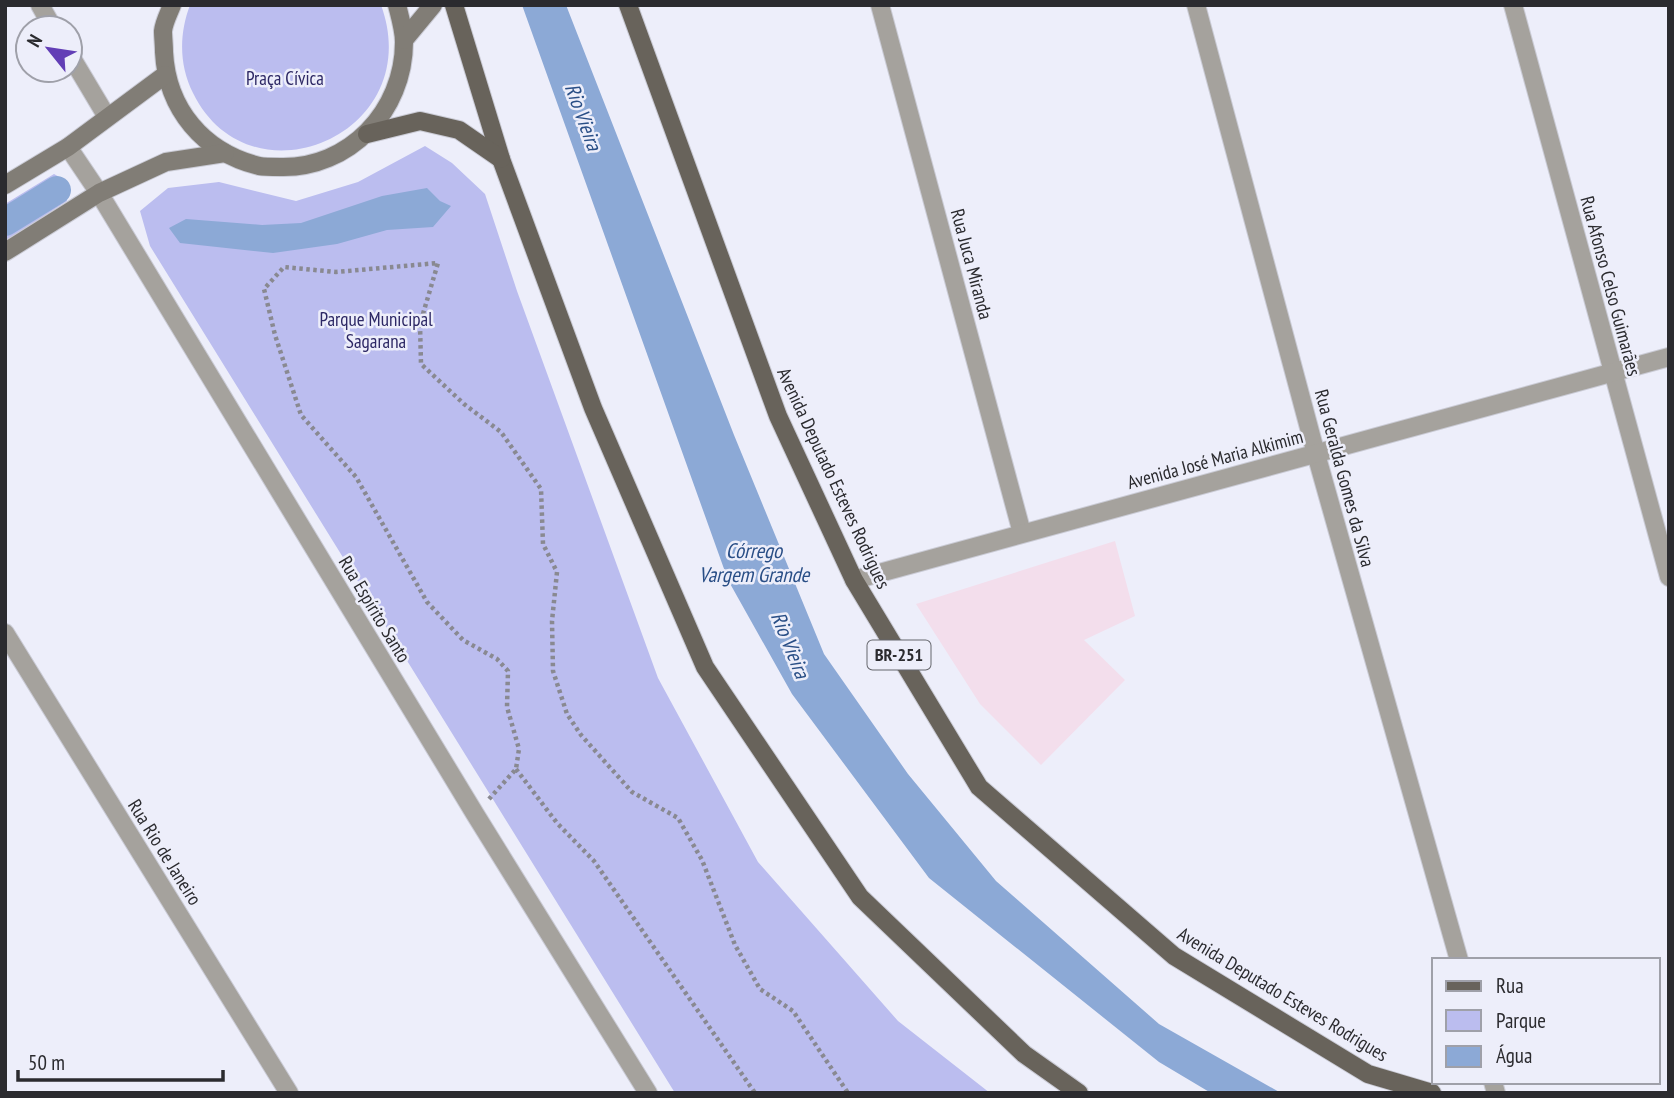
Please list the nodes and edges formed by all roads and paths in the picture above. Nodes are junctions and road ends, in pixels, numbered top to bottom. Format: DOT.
graph roads {
  1 [pos="172,5"];
  2 [pos="397,5"];
  3 [pos="433,5"];
  4 [pos="454,5"];
  5 [pos="628,5"];
  6 [pos="880,5"];
  7 [pos="1196,5"];
  8 [pos="1513,5"];
  9 [pos="404,40"];
  10 [pos="165,75"];
  11 [pos="84,78"];
  12 [pos="107,117"];
  13 [pos="367,134"];
  14 [pos="68,147"];
  15 [pos="225,153"];
  16 [pos="501,159"];
  17 [pos="5,185"];
  18 [pos="99,193"];
  19 [pos="5,251"];
  20 [pos="1669,357"];
  21 [pos="1613,371"];
  22 [pos="1316,454"];
  23 [pos="1022,533"];
  24 [pos="1669,577"];
  25 [pos="854,580"];
  26 [pos="5,633"];
  27 [pos="516,769"];
  28 [pos="475,814"];
  29 [pos="1458,958"];
  30 [pos="289,1093"];
  31 [pos="648,1093"];
  32 [pos="755,1093"];
  33 [pos="848,1093"];
  34 [pos="1079,1093"];
  35 [pos="1432,1093"];
  1 -- 10 [label="street"];
  2 -- 9 [label="street"];
  3 -- 9 [label="street"];
  4 -- 16 [label="main road"];
  5 -- 25 [label="main road, Avenida Deputado Esteves Rodrigues / BR-251"];
  6 -- 23 [label="street, Rua Juca Miranda"];
  7 -- 22 [label="street, Rua Geralda Gomes da Silva"];
  8 -- 21 [label="street, Rua Afonso Celso Guimarães"];
  9 -- 13 [label="street"];
  10 -- 12 [label="street"];
  10 -- 15 [label="street"];
  11 -- 12 [label="street"];
  12 -- 14 [label="street"];
  13 -- 15 [label="street"];
  13 -- 16 [label="main road"];
  14 -- 17 [label="street"];
  14 -- 18 [label="street, Rua Espírito Santo"];
  15 -- 18 [label="street"];
  16 -- 34 [label="main road"];
  18 -- 19 [label="street"];
  18 -- 28 [label="street, Rua Espírito Santo"];
  20 -- 21 [label="street, Avenida José Maria Alkimim"];
  21 -- 22 [label="street, Avenida José Maria Alkimim"];
  21 -- 24 [label="street, Rua Afonso Celso Guimarães"];
  22 -- 23 [label="street, Avenida José Maria Alkimim"];
  22 -- 29 [label="street, Rua Geralda Gomes da Silva"];
  23 -- 25 [label="street, Avenida José Maria Alkimim"];
  25 -- 35 [label="main road, Avenida Deputado Esteves Rodrigues / BR-251"];
  26 -- 30 [label="street, Rua Rio de Janeiro"];
  27 -- 28 [label="path"];
  27 -- 32 [label="path"];
  27 -- 33 [label="path"];
  28 -- 31 [label="street, Rua Espírito Santo"];
}
